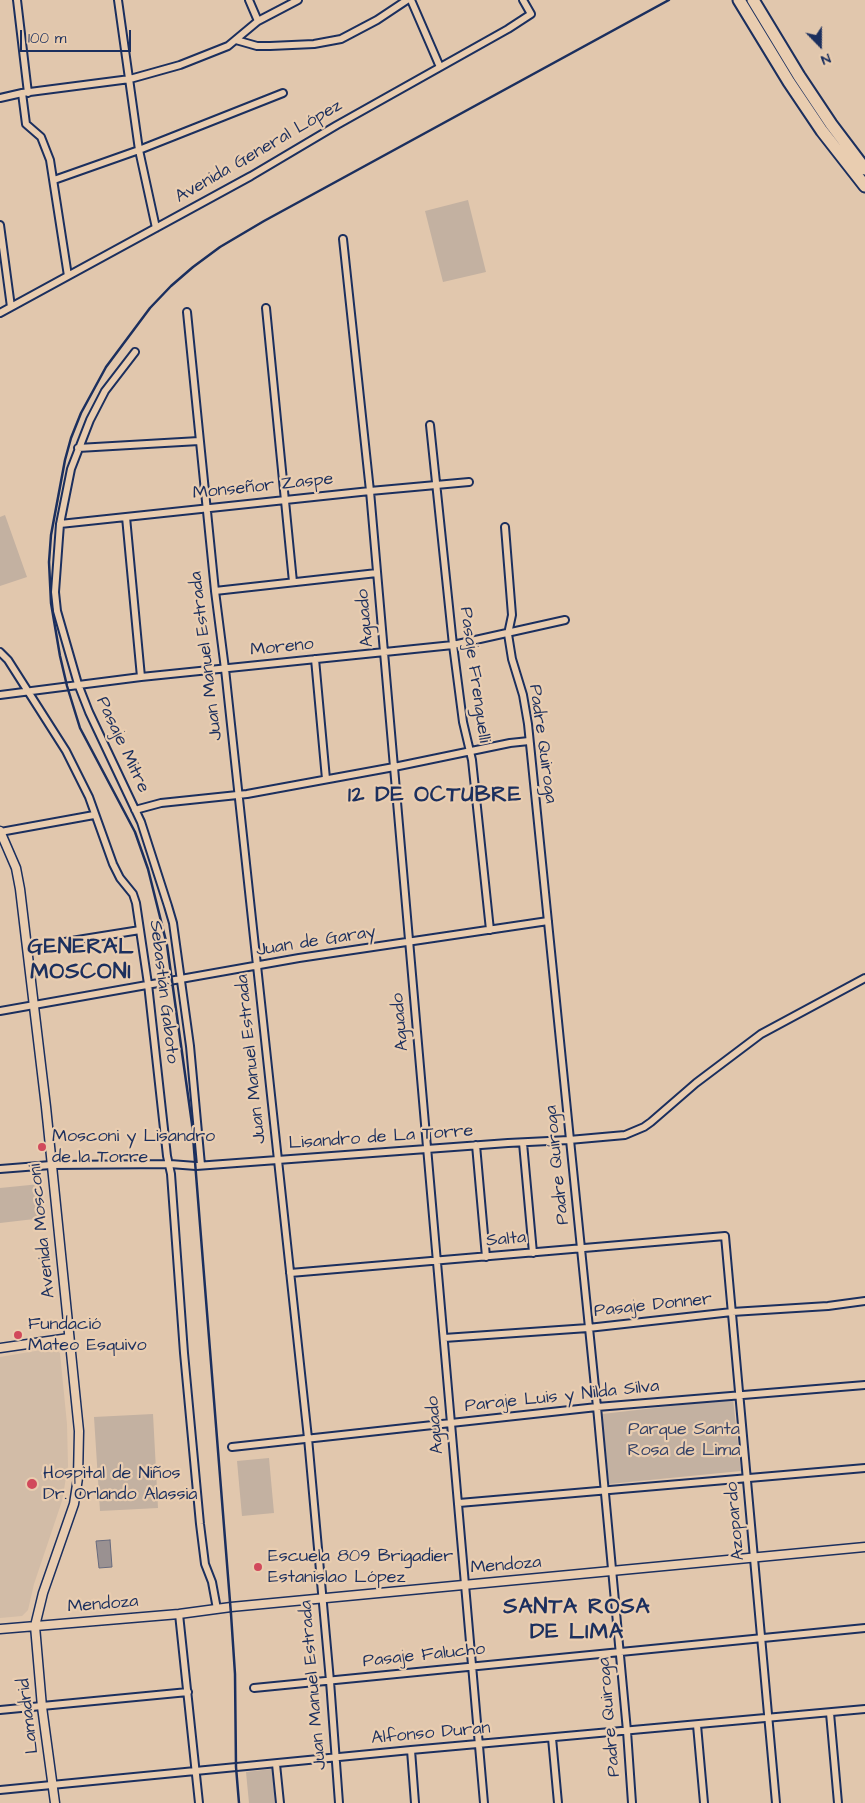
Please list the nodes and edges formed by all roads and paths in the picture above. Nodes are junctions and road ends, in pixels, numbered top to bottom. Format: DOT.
graph roads {
  1 [pos="16,0"];
  2 [pos="118,0"];
  3 [pos="249,0"];
  4 [pos="298,0"];
  5 [pos="407,0"];
  6 [pos="411,0"];
  7 [pos="523,0"];
  8 [pos="747,1"];
  9 [pos="258,21"];
  10 [pos="236,40"];
  11 [pos="440,66"];
  12 [pos="130,80"];
  13 [pos="25,93"];
  14 [pos="283,93"];
  15 [pos="0,98"];
  16 [pos="139,150"];
  17 [pos="865,169"];
  18 [pos="54,180"];
  19 [pos="865,186"];
  20 [pos="0,225"];
  21 [pos="156,228"];
  22 [pos="342,239"];
  23 [pos="68,276"];
  24 [pos="11,307"];
  25 [pos="266,308"];
  26 [pos="187,312"];
  27 [pos="0,313"];
  28 [pos="135,352"];
  29 [pos="430,425"];
  30 [pos="199,441"];
  31 [pos="78,448"];
  32 [pos="469,482"];
  33 [pos="436,485"];
  34 [pos="370,491"];
  35 [pos="285,500"];
  36 [pos="206,508"];
  37 [pos="126,517"];
  38 [pos="60,524"];
  39 [pos="505,527"];
  40 [pos="377,573"];
  41 [pos="293,582"];
  42 [pos="215,591"];
  43 [pos="565,620"];
  44 [pos="508,634"];
  45 [pos="453,645"];
  46 [pos="0,652"];
  47 [pos="384,653"];
  48 [pos="315,659"];
  49 [pos="225,669"];
  50 [pos="141,677"];
  51 [pos="78,684"];
  52 [pos="26,691"];
  53 [pos="0,694"];
  54 [pos="529,741"];
  55 [pos="470,751"];
  56 [pos="394,767"];
  57 [pos="326,779"];
  58 [pos="237,794"];
  59 [pos="135,810"];
  60 [pos="94,815"];
  61 [pos="0,832"];
  62 [pos="548,921"];
  63 [pos="140,930"];
  64 [pos="490,930"];
  65 [pos="65,942"];
  66 [pos="409,942"];
  67 [pos="257,966"];
  68 [pos="865,978"];
  69 [pos="181,979"];
  70 [pos="148,984"];
  71 [pos="34,1005"];
  72 [pos="0,1011"];
  73 [pos="570,1140"];
  74 [pos="522,1143"];
  75 [pos="476,1145"];
  76 [pos="427,1150"];
  77 [pos="278,1161"];
  78 [pos="170,1164"];
  79 [pos="51,1165"];
  80 [pos="202,1166"];
  81 [pos="0,1170"];
  82 [pos="725,1236"];
  83 [pos="581,1249"];
  84 [pos="533,1253"];
  85 [pos="486,1256"];
  86 [pos="437,1261"];
  87 [pos="290,1273"];
  88 [pos="865,1301"];
  89 [pos="732,1312"];
  90 [pos="588,1328"];
  91 [pos="69,1338"];
  92 [pos="444,1338"];
  93 [pos="0,1348"];
  94 [pos="865,1385"];
  95 [pos="740,1395"];
  96 [pos="597,1408"];
  97 [pos="451,1423"];
  98 [pos="308,1438"];
  99 [pos="232,1447"];
  100 [pos="865,1468"];
  101 [pos="747,1478"];
  102 [pos="605,1490"];
  103 [pos="459,1503"];
  104 [pos="865,1547"];
  105 [pos="754,1558"];
  106 [pos="612,1571"];
  107 [pos="466,1585"];
  108 [pos="322,1599"];
  109 [pos="217,1608"];
  110 [pos="179,1614"];
  111 [pos="35,1626"];
  112 [pos="865,1628"];
  113 [pos="0,1629"];
  114 [pos="761,1638"];
  115 [pos="620,1652"];
  116 [pos="473,1667"];
  117 [pos="330,1681"];
  118 [pos="254,1688"];
  119 [pos="188,1692"];
  120 [pos="42,1707"];
  121 [pos="865,1709"];
  122 [pos="0,1710"];
  123 [pos="830,1713"];
  124 [pos="768,1718"];
  125 [pos="698,1725"];
  126 [pos="627,1731"];
  127 [pos="552,1738"];
  128 [pos="480,1745"];
  129 [pos="411,1750"];
  130 [pos="336,1758"];
  131 [pos="276,1764"];
  132 [pos="196,1771"];
  133 [pos="52,1785"];
  134 [pos="0,1790"];
  135 [pos="55,1803"];
  136 [pos="199,1803"];
  137 [pos="280,1803"];
  138 [pos="339,1803"];
  139 [pos="415,1803"];
  140 [pos="484,1803"];
  141 [pos="558,1803"];
  142 [pos="632,1803"];
  143 [pos="704,1803"];
  144 [pos="776,1803"];
  145 [pos="838,1803"];
  1 -- 13 [label="street"];
  2 -- 12 [label="street"];
  3 -- 9 [label="street"];
  4 -- 9 [label="street"];
  5 -- 10 [label="street"];
  6 -- 11 [label="street"];
  7 -- 11 [label="street, Avenida General López"];
  8 -- 17 [label="highway"];
  8 -- 19 [label="highway"];
  9 -- 10 [label="street"];
  10 -- 12 [label="street"];
  11 -- 21 [label="street, Avenida General López"];
  12 -- 13 [label="street"];
  12 -- 16 [label="street"];
  13 -- 15 [label="street"];
  13 -- 18 [label="street"];
  14 -- 16 [label="street"];
  16 -- 18 [label="street"];
  16 -- 21 [label="street"];
  18 -- 23 [label="street"];
  20 -- 24 [label="street"];
  21 -- 23 [label="street, Avenida General López"];
  22 -- 34 [label="street, Aguado"];
  23 -- 24 [label="street, Avenida General López"];
  24 -- 27 [label="street, Avenida General López"];
  25 -- 35 [label="street"];
  26 -- 30 [label="street, Juan Manuel Estrada"];
  28 -- 31 [label="street, Pasaje Mitre"];
  29 -- 33 [label="street, Pasaje Frenguelli"];
  30 -- 31 [label="street"];
  30 -- 36 [label="street, Juan Manuel Estrada"];
  31 -- 38 [label="street, Pasaje Mitre"];
  32 -- 33 [label="street, Monseñor Zaspe"];
  33 -- 34 [label="street, Monseñor Zaspe"];
  33 -- 45 [label="street, Pasaje Frenguelli"];
  34 -- 35 [label="street, Monseñor Zaspe"];
  34 -- 40 [label="street, Aguado"];
  35 -- 36 [label="street, Monseñor Zaspe"];
  35 -- 41 [label="street"];
  36 -- 37 [label="street, Monseñor Zaspe"];
  36 -- 42 [label="street, Juan Manuel Estrada"];
  37 -- 38 [label="street, Monseñor Zaspe"];
  37 -- 50 [label="street"];
  38 -- 51 [label="street, Pasaje Mitre"];
  39 -- 44 [label="street, Padre Quiroga"];
  40 -- 41 [label="street"];
  40 -- 47 [label="street, Aguado"];
  41 -- 42 [label="street"];
  42 -- 49 [label="street, Juan Manuel Estrada"];
  43 -- 44 [label="street, Moreno"];
  44 -- 45 [label="street, Moreno"];
  44 -- 54 [label="street, Padre Quiroga"];
  45 -- 47 [label="street, Moreno"];
  45 -- 55 [label="street, Pasaje Frenguelli"];
  46 -- 52 [label="street, Sebastián Gaboto"];
  47 -- 48 [label="street, Moreno"];
  47 -- 56 [label="street, Aguado"];
  48 -- 49 [label="street, Moreno"];
  48 -- 57 [label="street"];
  49 -- 50 [label="street, Moreno"];
  49 -- 58 [label="street, Juan Manuel Estrada"];
  50 -- 51 [label="street, Moreno"];
  51 -- 52 [label="street, Moreno"];
  51 -- 59 [label="street, Pasaje Mitre"];
  52 -- 53 [label="street, Moreno"];
  52 -- 60 [label="street, Sebastián Gaboto"];
  54 -- 55 [label="street"];
  54 -- 62 [label="street, Padre Quiroga"];
  55 -- 56 [label="street"];
  55 -- 64 [label="street, Pasaje Frenguelli"];
  56 -- 57 [label="street"];
  56 -- 66 [label="street, Aguado"];
  57 -- 58 [label="street"];
  58 -- 59 [label="street"];
  58 -- 67 [label="street, Juan Manuel Estrada"];
  59 -- 69 [label="street, Pasaje Mitre"];
  60 -- 61 [label="street"];
  60 -- 63 [label="street, Sebastián Gaboto"];
  61 -- 71 [label="street, Avenida Mosconi"];
  62 -- 64 [label="street, Juan de Garay"];
  62 -- 73 [label="street, Padre Quiroga"];
  63 -- 65 [label="street"];
  63 -- 70 [label="street, Sebastián Gaboto"];
  64 -- 66 [label="street, Juan de Garay"];
  66 -- 67 [label="street, Juan de Garay"];
  66 -- 76 [label="street, Aguado"];
  67 -- 69 [label="street, Juan de Garay"];
  67 -- 77 [label="street, Juan Manuel Estrada"];
  68 -- 73 [label="street, Lisandro de La Torre"];
  69 -- 70 [label="street, Juan de Garay"];
  69 -- 80 [label="street, Pasaje Mitre"];
  70 -- 71 [label="street, Juan de Garay"];
  70 -- 78 [label="street, Sebastián Gaboto"];
  71 -- 72 [label="street, Juan de Garay"];
  71 -- 79 [label="street, Avenida Mosconi"];
  73 -- 74 [label="street, Lisandro de La Torre"];
  73 -- 83 [label="street, Padre Quiroga"];
  74 -- 75 [label="street, Lisandro de La Torre"];
  74 -- 84 [label="street"];
  75 -- 76 [label="street, Lisandro de La Torre"];
  75 -- 85 [label="street"];
  76 -- 77 [label="street, Lisandro de La Torre"];
  76 -- 86 [label="street, Aguado"];
  77 -- 80 [label="street, Lisandro de La Torre"];
  77 -- 87 [label="street, Juan Manuel Estrada"];
  78 -- 79 [label="street, Lisandro de La Torre"];
  78 -- 80 [label="street, Lisandro de La Torre"];
  78 -- 109 [label="street, Sebastián Gaboto"];
  79 -- 81 [label="street, Lisandro de La Torre"];
  79 -- 91 [label="street, Avenida Mosconi"];
  82 -- 83 [label="street, Salta"];
  82 -- 89 [label="street, Azopardo"];
  83 -- 84 [label="street, Salta"];
  83 -- 90 [label="street, Padre Quiroga"];
  84 -- 85 [label="street, Salta"];
  85 -- 86 [label="street, Salta"];
  86 -- 87 [label="street, Salta"];
  86 -- 92 [label="street, Aguado"];
  87 -- 98 [label="street, Juan Manuel Estrada"];
  88 -- 89 [label="street, Pasaje Donner"];
  89 -- 90 [label="street, Pasaje Donner"];
  89 -- 95 [label="street, Azopardo"];
  90 -- 92 [label="street, Pasaje Donner"];
  90 -- 96 [label="street, Padre Quiroga"];
  91 -- 93 [label="street"];
  91 -- 111 [label="street, Avenida Mosconi"];
  92 -- 97 [label="street, Aguado"];
  94 -- 95 [label="street, Paraje Luis y Nilda Silva"];
  95 -- 96 [label="street, Paraje Luis y Nilda Silva"];
  95 -- 101 [label="street, Azopardo"];
  96 -- 97 [label="street, Paraje Luis y Nilda Silva"];
  96 -- 102 [label="street, Padre Quiroga"];
  97 -- 98 [label="street, Paraje Luis y Nilda Silva"];
  97 -- 103 [label="street, Aguado"];
  98 -- 99 [label="street, Paraje Luis y Nilda Silva"];
  98 -- 108 [label="street, Juan Manuel Estrada"];
  100 -- 101 [label="street"];
  101 -- 102 [label="street"];
  101 -- 105 [label="street, Azopardo"];
  102 -- 103 [label="street"];
  102 -- 106 [label="street, Padre Quiroga"];
  103 -- 107 [label="street, Aguado"];
  104 -- 105 [label="street, Mendoza"];
  105 -- 106 [label="street, Mendoza"];
  105 -- 114 [label="street, Azopardo"];
  106 -- 107 [label="street, Mendoza"];
  106 -- 115 [label="street, Padre Quiroga"];
  107 -- 108 [label="street, Mendoza"];
  107 -- 116 [label="street, Aguado"];
  108 -- 109 [label="street, Mendoza"];
  108 -- 117 [label="street, Juan Manuel Estrada"];
  109 -- 110 [label="street, Mendoza"];
  110 -- 111 [label="street, Mendoza"];
  110 -- 119 [label="street"];
  111 -- 113 [label="street, Mendoza"];
  111 -- 120 [label="street, Lamadrid"];
  112 -- 114 [label="street, Pasaje Falucho"];
  114 -- 115 [label="street, Pasaje Falucho"];
  114 -- 124 [label="street, Azopardo"];
  115 -- 116 [label="street, Pasaje Falucho"];
  115 -- 126 [label="street, Padre Quiroga"];
  116 -- 117 [label="street, Pasaje Falucho"];
  116 -- 128 [label="street, Aguado"];
  117 -- 118 [label="street, Pasaje Falucho"];
  117 -- 130 [label="street, Juan Manuel Estrada"];
  119 -- 120 [label="street"];
  119 -- 132 [label="street"];
  120 -- 122 [label="street"];
  120 -- 133 [label="street, Lamadrid"];
  121 -- 123 [label="street, Alfonso Duran"];
  123 -- 124 [label="street, Alfonso Duran"];
  123 -- 145 [label="street"];
  124 -- 125 [label="street, Alfonso Duran"];
  124 -- 144 [label="street, Azopardo"];
  125 -- 126 [label="street, Alfonso Duran"];
  125 -- 143 [label="street"];
  126 -- 127 [label="street, Alfonso Duran"];
  126 -- 142 [label="street, Padre Quiroga"];
  127 -- 128 [label="street, Alfonso Duran"];
  127 -- 141 [label="street"];
  128 -- 129 [label="street, Alfonso Duran"];
  128 -- 140 [label="street, Aguado"];
  129 -- 130 [label="street, Alfonso Duran"];
  129 -- 139 [label="street"];
  130 -- 131 [label="street, Alfonso Duran"];
  130 -- 138 [label="street, Juan Manuel Estrada"];
  131 -- 132 [label="street, Alfonso Duran"];
  131 -- 137 [label="street"];
  132 -- 133 [label="street, Alfonso Duran"];
  132 -- 136 [label="street"];
  133 -- 134 [label="street, Alfonso Duran"];
  133 -- 135 [label="street, Lamadrid"];
}
